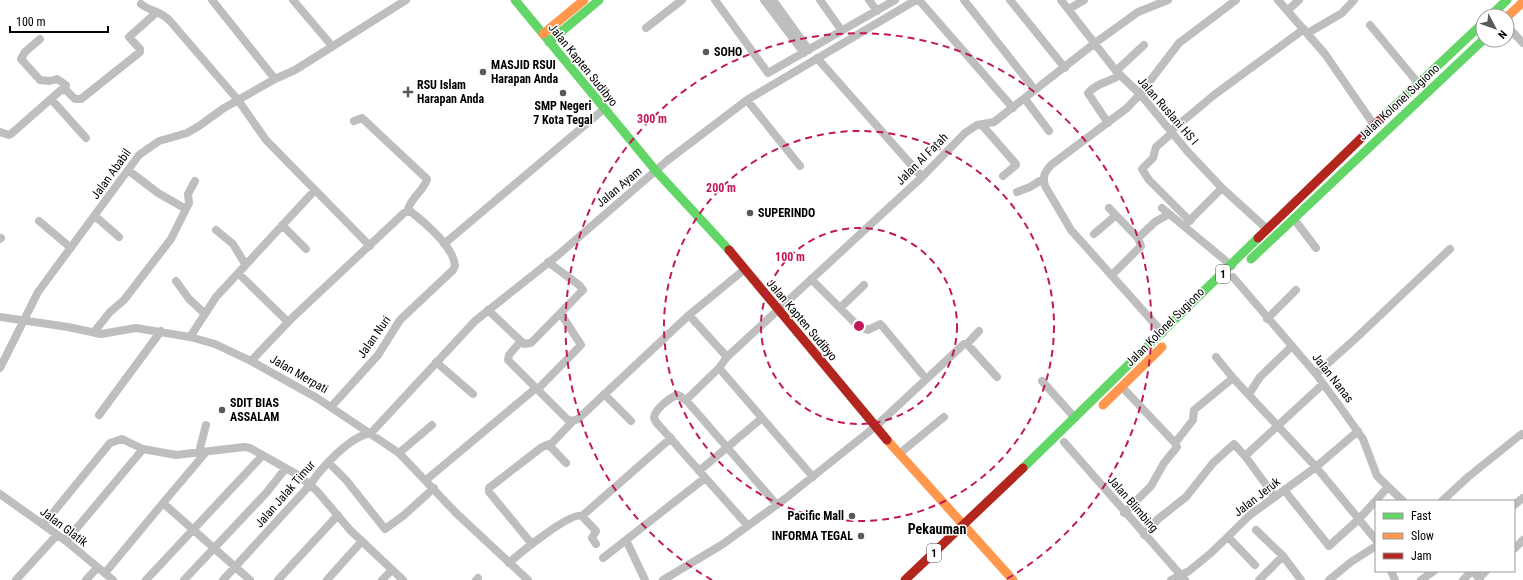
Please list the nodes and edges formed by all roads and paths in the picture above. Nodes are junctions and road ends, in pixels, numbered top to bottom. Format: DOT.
graph roads {
  1 [pos="212,0"];
  2 [pos="293,0"];
  3 [pos="406,0"];
  4 [pos="515,0"];
  5 [pos="584,0"];
  6 [pos="599,0"];
  7 [pos="682,0"];
  8 [pos="715,0"];
  9 [pos="764,0"];
  10 [pos="773,0"];
  11 [pos="820,0"];
  12 [pos="869,0"];
  13 [pos="895,0"];
  14 [pos="964,0"];
  15 [pos="1010,0"];
  16 [pos="1061,0"];
  17 [pos="1084,0"];
  18 [pos="1168,0"];
  19 [pos="1236,0"];
  20 [pos="1278,0"];
  21 [pos="1299,0"];
  22 [pos="1354,0"];
  23 [pos="1507,0"];
  24 [pos="141,1"];
  25 [pos="919,1"];
  26 [pos="1523,2"];
  27 [pos="1498,8"];
  28 [pos="1068,9"];
  29 [pos="877,10"];
  30 [pos="1288,10"];
  31 [pos="1515,10"];
  32 [pos="156,12"];
  33 [pos="781,17"];
  34 [pos="1370,25"];
  35 [pos="646,28"];
  36 [pos="1475,30"];
  37 [pos="842,31"];
  38 [pos="1306,31"];
  39 [pos="543,34"];
  40 [pos="1515,34"];
  41 [pos="40,39"];
  42 [pos="549,42"];
  43 [pos="1095,43"];
  44 [pos="1523,43"];
  45 [pos="1144,45"];
  46 [pos="332,46"];
  47 [pos="1475,47"];
  48 [pos="806,51"];
  49 [pos="817,58"];
  50 [pos="1065,68"];
  51 [pos="1118,73"];
  52 [pos="275,79"];
  53 [pos="1418,83"];
  54 [pos="1031,85"];
  55 [pos="65,90"];
  56 [pos="1140,94"];
  57 [pos="51,99"];
  58 [pos="1025,99"];
  59 [pos="238,100"];
  60 [pos="747,100"];
  61 [pos="1396,105"];
  62 [pos="1012,107"];
  63 [pos="604,109"];
  64 [pos="1404,113"];
  65 [pos="354,120"];
  66 [pos="1108,123"];
  67 [pos="982,125"];
  68 [pos="1374,125"];
  69 [pos="1049,131"];
  70 [pos="0,132"];
  71 [pos="1172,132"];
  72 [pos="86,138"];
  73 [pos="800,166"];
  74 [pos="128,170"];
  75 [pos="656,171"];
  76 [pos="1003,176"];
  77 [pos="922,177"];
  78 [pos="1043,179"];
  79 [pos="195,181"];
  80 [pos="1222,188"];
  81 [pos="315,190"];
  82 [pos="1017,192"];
  83 [pos="186,208"];
  84 [pos="1109,208"];
  85 [pos="408,210"];
  86 [pos="95,216"];
  87 [pos="1115,216"];
  88 [pos="1294,219"];
  89 [pos="39,221"];
  90 [pos="1188,223"];
  91 [pos="282,225"];
  92 [pos="1267,229"];
  93 [pos="216,230"];
  94 [pos="1094,234"];
  95 [pos="119,236"];
  96 [pos="1138,238"];
  97 [pos="444,244"];
  98 [pos="370,246"];
  99 [pos="71,248"];
  100 [pos="1316,248"];
  101 [pos="306,249"];
  102 [pos="1450,249"];
  103 [pos="548,262"];
  104 [pos="245,264"];
  105 [pos="1232,266"];
  106 [pos="745,269"];
  107 [pos="238,273"];
  108 [pos="1112,275"];
  109 [pos="811,279"];
  110 [pos="1230,279"];
  111 [pos="176,281"];
  112 [pos="864,285"];
  113 [pos="1296,290"];
  114 [pos="1215,294"];
  115 [pos="840,308"];
  116 [pos="488,310"];
  117 [pos="778,311"];
  118 [pos="204,313"];
  119 [pos="561,314"];
  120 [pos="689,315"];
  121 [pos="0,317"];
  122 [pos="1267,319"];
  123 [pos="24,320"];
  124 [pos="288,322"];
  125 [pos="1186,322"];
  126 [pos="161,331"];
  127 [pos="979,331"];
  128 [pos="94,332"];
  129 [pos="1163,332"];
  130 [pos="190,336"];
  131 [pos="1172,337"];
  132 [pos="521,341"];
  133 [pos="966,344"];
  134 [pos="1292,347"];
  135 [pos="727,357"];
  136 [pos="1216,357"];
  137 [pos="251,361"];
  138 [pos="436,362"];
  139 [pos="0,368"];
  140 [pos="719,368"];
  141 [pos="922,374"];
  142 [pos="1316,374"];
  143 [pos="997,377"];
  144 [pos="1233,378"];
  145 [pos="1042,381"];
  146 [pos="1323,384"];
  147 [pos="1122,387"];
  148 [pos="537,389"];
  149 [pos="473,394"];
  150 [pos="604,394"];
  151 [pos="1248,394"];
  152 [pos="686,400"];
  153 [pos="331,407"];
  154 [pos="1094,413"];
  155 [pos="99,415"];
  156 [pos="944,417"];
  157 [pos="762,418"];
  158 [pos="1075,418"];
  159 [pos="574,421"];
  160 [pos="631,421"];
  161 [pos="206,424"];
  162 [pos="432,425"];
  163 [pos="876,426"];
  164 [pos="1277,426"];
  165 [pos="1358,431"];
  166 [pos="371,433"];
  167 [pos="1071,435"];
  168 [pos="1523,436"];
  169 [pos="671,438"];
  170 [pos="1064,442"];
  171 [pos="1175,443"];
  172 [pos="549,445"];
  173 [pos="726,448"];
  174 [pos="143,449"];
  175 [pos="203,452"];
  176 [pos="399,454"];
  177 [pos="899,454"];
  178 [pos="262,456"];
  179 [pos="1245,456"];
  180 [pos="329,463"];
  181 [pos="566,463"];
  182 [pos="1316,467"];
  183 [pos="285,469"];
  184 [pos="698,471"];
  185 [pos="813,476"];
  186 [pos="705,478"];
  187 [pos="426,480"];
  188 [pos="310,485"];
  189 [pos="1388,487"];
  190 [pos="434,488"];
  191 [pos="1284,490"];
  192 [pos="0,494"];
  193 [pos="1276,497"];
  194 [pos="1523,498"];
  195 [pos="1376,500"];
  196 [pos="1402,500"];
  197 [pos="1443,500"];
  198 [pos="1375,501"];
  199 [pos="163,503"];
  200 [pos="1515,504"];
  201 [pos="777,505"];
  202 [pos="1124,513"];
  203 [pos="338,515"];
  204 [pos="582,516"];
  205 [pos="1359,519"];
  206 [pos="43,525"];
  207 [pos="748,526"];
  208 [pos="965,528"];
  209 [pos="194,530"];
  210 [pos="1256,530"];
  211 [pos="57,535"];
  212 [pos="1144,535"];
  213 [pos="1228,536"];
  214 [pos="1375,539"];
  215 [pos="1523,540"];
  216 [pos="66,541"];
  217 [pos="362,541"];
  218 [pos="627,542"];
  219 [pos="531,544"];
  220 [pos="596,544"];
  221 [pos="1375,547"];
  222 [pos="215,548"];
  223 [pos="1515,548"];
  224 [pos="1283,556"];
  225 [pos="603,558"];
  226 [pos="509,563"];
  227 [pos="1255,565"];
  228 [pos="236,567"];
  229 [pos="97,568"];
  230 [pos="392,570"];
  231 [pos="1433,572"];
  232 [pos="1471,572"];
  233 [pos="105,573"];
  234 [pos="1182,577"];
  235 [pos="16,580"];
  236 [pos="86,580"];
  237 [pos="113,580"];
  238 [pos="146,580"];
  239 [pos="184,580"];
  240 [pos="223,580"];
  241 [pos="250,580"];
  242 [pos="278,580"];
  243 [pos="327,580"];
  244 [pos="382,580"];
  245 [pos="403,580"];
  246 [pos="528,580"];
  247 [pos="645,580"];
  248 [pos="663,580"];
  249 [pos="905,580"];
  250 [pos="915,580"];
  251 [pos="1013,580"];
  252 [pos="1171,580"];
  253 [pos="1259,580"];
  254 [pos="1301,580"];
  255 [pos="1329,580"];
  256 [pos="1421,580"];
  257 [pos="1463,580"];
  1 -- 52 [label="street"];
  2 -- 46 [label="street"];
  3 -- 46 [label="street, Jalan Ababil"];
  4 -- 39 [label="main road, Jalan Kapten Sudibyo"];
  5 -- 39 [label="main road"];
  6 -- 42 [label="main road"];
  7 -- 35 [label="street"];
  8 -- 48 [label="street"];
  9 -- 33 [label="street"];
  10 -- 33 [label="street"];
  11 -- 37 [label="street"];
  12 -- 29 [label="street"];
  13 -- 29 [label="street"];
  14 -- 54 [label="street"];
  15 -- 50 [label="street"];
  16 -- 28 [label="street, Jalan Ruslani HS I"];
  17 -- 28 [label="street"];
  18 -- 43 [label="street, Jalan Al Fatah"];
  19 -- 56 [label="street"];
  20 -- 30 [label="street"];
  21 -- 30 [label="street"];
  22 -- 38 [label="street"];
  23 -- 27 [label="main road"];
  24 -- 32 [label="street"];
  25 -- 49 [label="street, Jalan Ayam"];
  25 -- 62 [label="street"];
  26 -- 31 [label="main road"];
  28 -- 43 [label="street, Jalan Ruslani HS I"];
  29 -- 37 [label="street"];
  30 -- 38 [label="street"];
  32 -- 55 [label="street"];
  32 -- 59 [label="street"];
  33 -- 48 [label="street"];
  34 -- 53 [label="street"];
  36 -- 53 [label="main road, Jalan Kolonel Sugiono / 1"];
  37 -- 48 [label="street"];
  38 -- 68 [label="street"];
  38 -- 71 [label="street"];
  39 -- 42 [label="main road, Jalan Kapten Sudibyo"];
  40 -- 44 [label="street"];
  41 -- 55 [label="street"];
  42 -- 63 [label="main road, Jalan Kapten Sudibyo"];
  43 -- 50 [label="street, Jalan Al Fatah"];
  43 -- 51 [label="street, Jalan Ruslani HS I"];
  45 -- 51 [label="street"];
  46 -- 52 [label="street, Jalan Ababil"];
  47 -- 64 [label="main road, Jalan Kolonel Sugiono / 1"];
  49 -- 60 [label="street, Jalan Ayam"];
  49 -- 77 [label="street"];
  50 -- 58 [label="street, Jalan Al Fatah"];
  51 -- 56 [label="street, Jalan Ruslani HS I"];
  51 -- 66 [label="street"];
  52 -- 59 [label="street, Jalan Ababil"];
  53 -- 61 [label="main road, Jalan Kolonel Sugiono / 1"];
  55 -- 57 [label="street"];
  56 -- 66 [label="street"];
  56 -- 71 [label="street, Jalan Ruslani HS I"];
  57 -- 70 [label="street"];
  57 -- 72 [label="street"];
  58 -- 62 [label="street, Jalan Al Fatah"];
  58 -- 69 [label="street"];
  59 -- 74 [label="street, Jalan Ababil"];
  59 -- 81 [label="street"];
  60 -- 73 [label="street"];
  60 -- 75 [label="street, Jalan Ayam"];
  61 -- 64 [label="main road"];
  61 -- 68 [label="main road, Jalan Kolonel Sugiono / 1"];
  62 -- 67 [label="street, Jalan Al Fatah"];
  63 -- 75 [label="main road, Jalan Kapten Sudibyo"];
  63 -- 97 [label="street"];
  64 -- 88 [label="main road, Jalan Kolonel Sugiono / 1"];
  65 -- 85 [label="street"];
  66 -- 78 [label="street"];
  67 -- 76 [label="street"];
  67 -- 77 [label="street, Jalan Al Fatah"];
  68 -- 92 [label="main road, Jalan Kolonel Sugiono / 1"];
  71 -- 80 [label="street, Jalan Ruslani HS I"];
  71 -- 90 [label="street"];
  74 -- 83 [label="street"];
  74 -- 86 [label="street, Jalan Ababil"];
  75 -- 103 [label="street, Jalan Ayam"];
  75 -- 106 [label="main road, Jalan Kapten Sudibyo"];
  77 -- 109 [label="street, Jalan Al Fatah"];
  78 -- 82 [label="street"];
  78 -- 108 [label="street"];
  79 -- 83 [label="street"];
  80 -- 90 [label="street"];
  80 -- 92 [label="street, Jalan Ruslani HS I"];
  81 -- 91 [label="street"];
  81 -- 98 [label="street"];
  83 -- 128 [label="street"];
  84 -- 87 [label="street"];
  85 -- 97 [label="street"];
  85 -- 98 [label="street"];
  86 -- 95 [label="street"];
  86 -- 99 [label="street, Jalan Ababil"];
  87 -- 94 [label="street"];
  87 -- 96 [label="street"];
  88 -- 100 [label="street"];
  88 -- 110 [label="main road, Jalan Kolonel Sugiono / 1"];
  89 -- 99 [label="street"];
  90 -- 96 [label="street"];
  90 -- 105 [label="street"];
  91 -- 101 [label="street"];
  91 -- 104 [label="street"];
  92 -- 105 [label="main road, Jalan Kolonel Sugiono / 1"];
  93 -- 104 [label="street"];
  96 -- 108 [label="street"];
  97 -- 153 [label="street, Jalan Nuri"];
  98 -- 124 [label="street"];
  99 -- 123 [label="street, Jalan Ababil"];
  102 -- 142 [label="street"];
  103 -- 116 [label="street, Jalan Ayam"];
  103 -- 119 [label="street"];
  104 -- 107 [label="street"];
  105 -- 129 [label="main road, Jalan Kolonel Sugiono / 1"];
  106 -- 117 [label="main road, Jalan Kapten Sudibyo"];
  106 -- 120 [label="street"];
  107 -- 118 [label="street"];
  107 -- 124 [label="street"];
  108 -- 129 [label="street"];
  109 -- 115 [label="street"];
  109 -- 117 [label="street, Jalan Al Fatah"];
  110 -- 122 [label="street, Jalan Nanas"];
  111 -- 118 [label="street"];
  112 -- 115 [label="street"];
  113 -- 122 [label="street"];
  114 -- 125 [label="main road, Jalan Kolonel Sugiono / 1"];
  115 -- 141 [label="street"];
  116 -- 132 [label="street"];
  116 -- 138 [label="street, Jalan Ayam"];
  117 -- 135 [label="street, Jalan Al Fatah"];
  117 -- 163 [label="main road, Jalan Kapten Sudibyo"];
  118 -- 130 [label="street"];
  119 -- 132 [label="street"];
  119 -- 148 [label="street"];
  120 -- 135 [label="street"];
  120 -- 150 [label="street"];
  121 -- 123 [label="street, Jalan Merpati"];
  122 -- 134 [label="street, Jalan Nanas"];
  123 -- 128 [label="street, Jalan Merpati"];
  123 -- 139 [label="street, Jalan Ababil"];
  124 -- 137 [label="street"];
  126 -- 128 [label="street, Jalan Merpati"];
  126 -- 130 [label="street, Jalan Merpati"];
  126 -- 155 [label="street"];
  127 -- 133 [label="street"];
  129 -- 158 [label="main road, Jalan Kolonel Sugiono / 1"];
  130 -- 137 [label="street, Jalan Merpati"];
  131 -- 147 [label="main road, Jalan Kolonel Sugiono"];
  132 -- 148 [label="street"];
  133 -- 143 [label="street"];
  133 -- 163 [label="street"];
  134 -- 142 [label="street, Jalan Nanas"];
  134 -- 151 [label="street"];
  135 -- 140 [label="street, Jalan Al Fatah"];
  136 -- 144 [label="street"];
  137 -- 153 [label="street, Jalan Merpati"];
  138 -- 149 [label="street"];
  138 -- 166 [label="street, Jalan Ayam"];
  140 -- 152 [label="street, Jalan Al Fatah"];
  140 -- 157 [label="street"];
  142 -- 146 [label="street, Jalan Nanas"];
  144 -- 151 [label="street"];
  144 -- 171 [label="street"];
  145 -- 158 [label="street"];
  146 -- 164 [label="street"];
  146 -- 165 [label="street, Jalan Nanas"];
  147 -- 154 [label="main road, Jalan Kolonel Sugiono"];
  147 -- 171 [label="street"];
  148 -- 159 [label="street"];
  148 -- 187 [label="street"];
  150 -- 159 [label="street"];
  150 -- 160 [label="street"];
  151 -- 164 [label="street"];
  152 -- 169 [label="street"];
  152 -- 173 [label="street"];
  153 -- 166 [label="street, Jalan Merpati"];
  156 -- 177 [label="street"];
  157 -- 173 [label="street"];
  157 -- 185 [label="street"];
  158 -- 208 [label="main road, Jalan Kolonel Sugiono / 1"];
  159 -- 172 [label="street"];
  161 -- 175 [label="street"];
  162 -- 176 [label="street"];
  163 -- 177 [label="main road, Jalan Kapten Sudibyo"];
  163 -- 185 [label="street"];
  164 -- 179 [label="street"];
  164 -- 182 [label="street"];
  165 -- 182 [label="street, Jalan Jeruk"];
  165 -- 189 [label="street, Jalan Nanas"];
  166 -- 176 [label="street, Jalan Merpati"];
  166 -- 180 [label="street, Jalan Jalak Timur"];
  167 -- 170 [label="main road, Jalan Kolonel Sugiono / 1"];
  168 -- 197 [label="street"];
  169 -- 184 [label="street"];
  169 -- 204 [label="street"];
  170 -- 202 [label="street, Jalan Blimbing"];
  170 -- 208 [label="main road, Jalan Kolonel Sugiono / 1"];
  171 -- 202 [label="street"];
  172 -- 181 [label="street"];
  172 -- 219 [label="street"];
  173 -- 184 [label="street"];
  173 -- 201 [label="street"];
  174 -- 175 [label="street"];
  174 -- 206 [label="street"];
  174 -- 216 [label="street"];
  175 -- 178 [label="street"];
  175 -- 199 [label="street"];
  176 -- 187 [label="street, Jalan Merpati"];
  177 -- 208 [label="main road, Jalan Kapten Sudibyo"];
  178 -- 183 [label="street"];
  178 -- 209 [label="street"];
  179 -- 193 [label="street"];
  179 -- 212 [label="street"];
  180 -- 188 [label="street, Jalan Jalak Timur"];
  180 -- 190 [label="street"];
  182 -- 191 [label="street, Jalan Jeruk"];
  182 -- 205 [label="street"];
  183 -- 188 [label="street"];
  183 -- 222 [label="street"];
  184 -- 186 [label="street"];
  185 -- 201 [label="street"];
  186 -- 207 [label="street"];
  186 -- 218 [label="street"];
  187 -- 190 [label="street, Jalan Merpati"];
  188 -- 203 [label="street"];
  188 -- 228 [label="street, Jalan Jalak Timur"];
  189 -- 195 [label="street"];
  189 -- 196 [label="street, Jalan Nanas"];
  190 -- 226 [label="street, Jalan Merpati"];
  191 -- 193 [label="street, Jalan Jeruk"];
  191 -- 205 [label="street"];
  192 -- 206 [label="street, Jalan Glatik"];
  193 -- 213 [label="street, Jalan Jeruk"];
  194 -- 200 [label="street"];
  198 -- 205 [label="street"];
  199 -- 209 [label="street"];
  199 -- 233 [label="street"];
  201 -- 207 [label="street"];
  202 -- 212 [label="street, Jalan Blimbing"];
  203 -- 217 [label="street"];
  203 -- 242 [label="street"];
  204 -- 219 [label="street"];
  204 -- 220 [label="street"];
  205 -- 214 [label="street"];
  206 -- 211 [label="street, Jalan Glatik"];
  207 -- 248 [label="street"];
  208 -- 249 [label="main road, 1"];
  208 -- 250 [label="main road, Jalan Kolonel Sugiono / 1"];
  208 -- 251 [label="main road, Jalan Kapten Sudibyo"];
  209 -- 222 [label="street"];
  209 -- 238 [label="street"];
  210 -- 224 [label="street"];
  211 -- 216 [label="street, Jalan Glatik"];
  211 -- 235 [label="street"];
  212 -- 234 [label="street, Jalan Blimbing"];
  213 -- 227 [label="street"];
  213 -- 234 [label="street, Jalan Jeruk"];
  215 -- 223 [label="street"];
  216 -- 229 [label="street, Jalan Glatik"];
  217 -- 230 [label="street"];
  217 -- 243 [label="street"];
  218 -- 225 [label="street"];
  218 -- 247 [label="street"];
  219 -- 226 [label="street"];
  221 -- 255 [label="street"];
  222 -- 228 [label="street"];
  222 -- 239 [label="street"];
  224 -- 253 [label="street"];
  224 -- 254 [label="street"];
  226 -- 246 [label="street, Jalan Merpati"];
  228 -- 240 [label="street, Jalan Jalak Timur"];
  228 -- 241 [label="street"];
  229 -- 233 [label="street, Jalan Glatik"];
  229 -- 236 [label="street"];
  230 -- 244 [label="street"];
  230 -- 245 [label="street"];
  231 -- 256 [label="street"];
  232 -- 257 [label="street"];
  233 -- 237 [label="street, Jalan Glatik"];
  234 -- 252 [label="street, Jalan Jeruk"];
}
